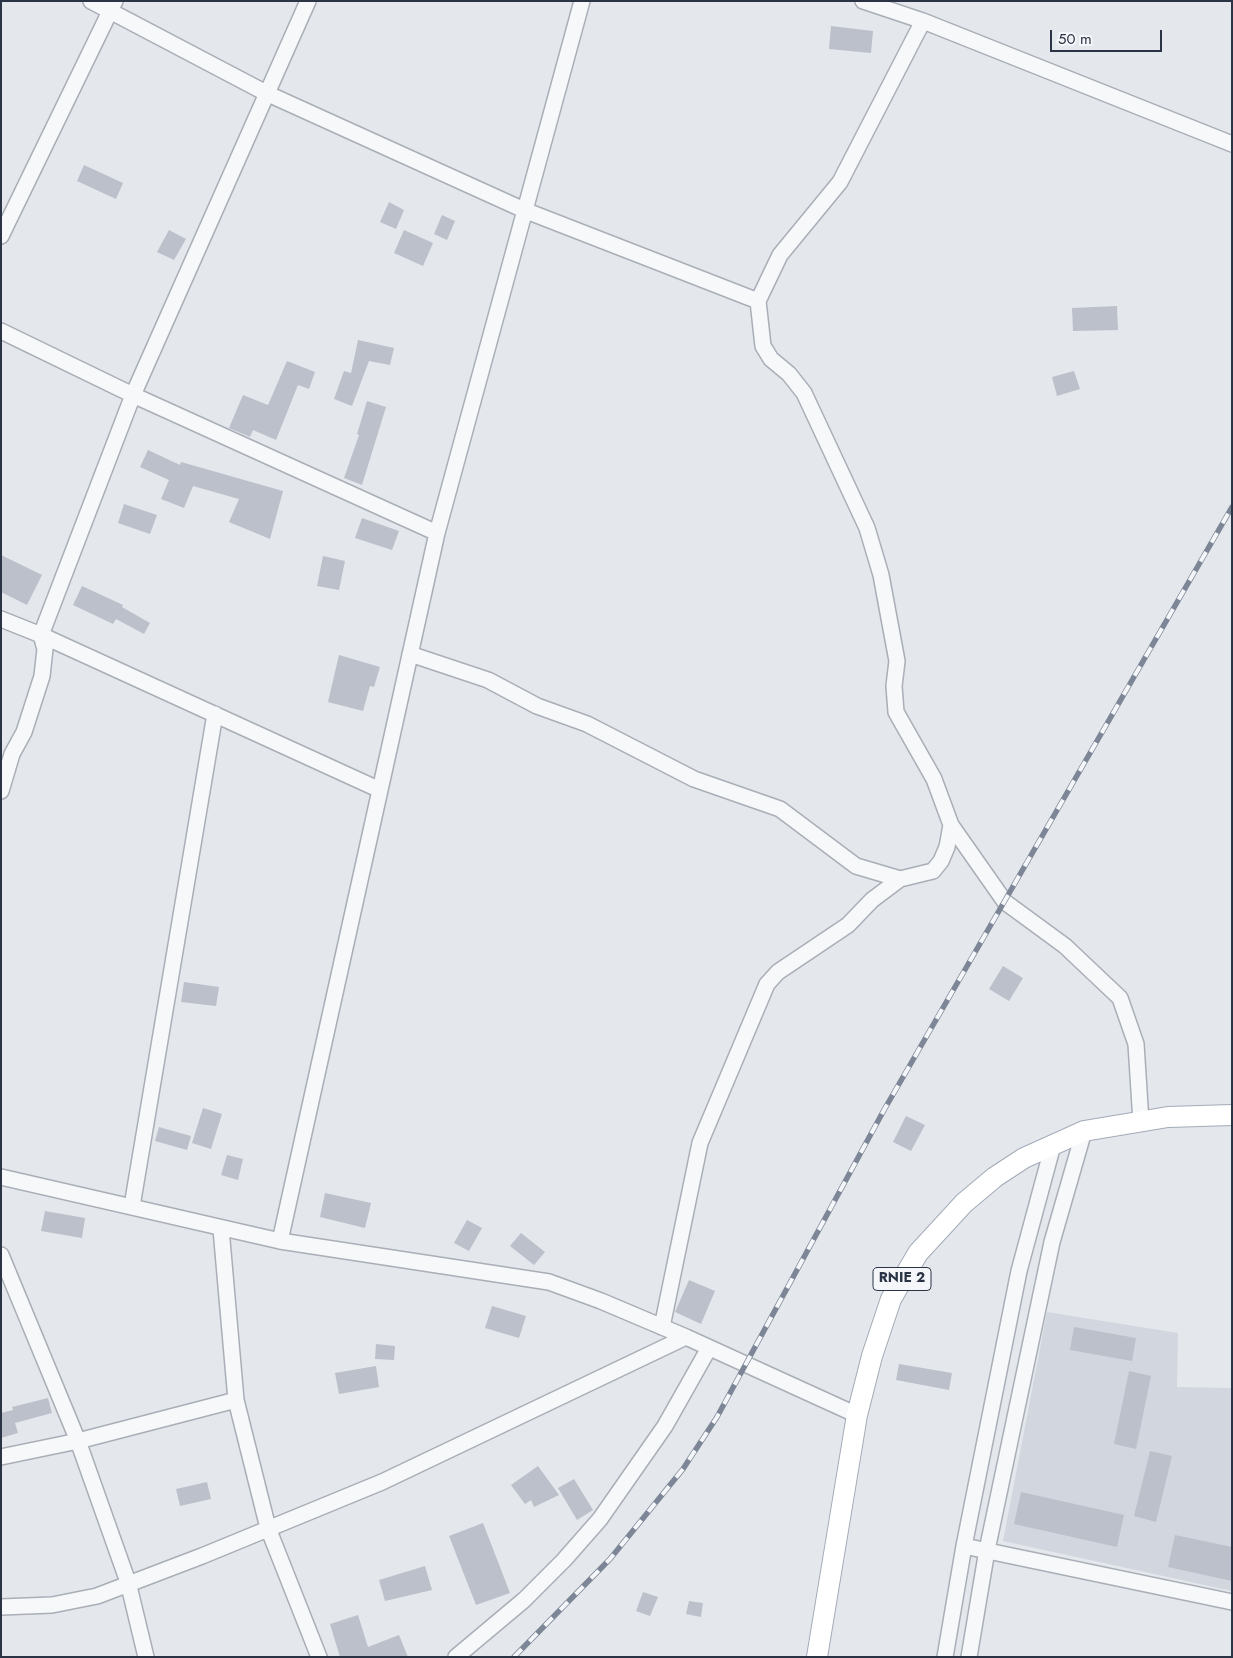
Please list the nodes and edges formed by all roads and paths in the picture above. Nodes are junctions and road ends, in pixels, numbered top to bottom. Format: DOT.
graph roads {
  1 [pos="91,1"];
  2 [pos="308,1"];
  3 [pos="582,1"];
  4 [pos="863,1"];
  5 [pos="113,6"];
  6 [pos="923,22"];
  7 [pos="266,93"];
  8 [pos="1232,144"];
  9 [pos="524,210"];
  10 [pos="1,236"];
  11 [pos="758,301"];
  12 [pos="1,331"];
  13 [pos="133,395"];
  14 [pos="437,533"];
  15 [pos="1,619"];
  16 [pos="41,635"];
  17 [pos="410,654"];
  18 [pos="216,714"];
  19 [pos="380,790"];
  20 [pos="1,791"];
  21 [pos="951,824"];
  22 [pos="900,879"];
  23 [pos="1232,1115"];
  24 [pos="1141,1122"];
  25 [pos="1084,1131"];
  26 [pos="1053,1145"];
  27 [pos="1,1177"];
  28 [pos="132,1206"];
  29 [pos="221,1229"];
  30 [pos="280,1242"];
  31 [pos="1,1255"];
  32 [pos="662,1327"];
  33 [pos="686,1337"];
  34 [pos="709,1348"];
  35 [pos="236,1400"];
  36 [pos="857,1415"];
  37 [pos="78,1441"];
  38 [pos="1,1457"];
  39 [pos="268,1528"];
  40 [pos="964,1546"];
  41 [pos="987,1550"];
  42 [pos="128,1582"];
  43 [pos="1232,1602"];
  44 [pos="1,1607"];
  45 [pos="146,1657"];
  46 [pos="319,1657"];
  47 [pos="456,1657"];
  48 [pos="817,1657"];
  49 [pos="945,1657"];
  50 [pos="969,1657"];
  1 -- 5 [label="street"];
  2 -- 7 [label="street"];
  3 -- 9 [label="street"];
  4 -- 6 [label="street"];
  5 -- 7 [label="street"];
  5 -- 10 [label="street"];
  6 -- 8 [label="street"];
  6 -- 11 [label="street"];
  7 -- 9 [label="street"];
  7 -- 13 [label="street"];
  9 -- 11 [label="street"];
  9 -- 14 [label="street"];
  11 -- 21 [label="street"];
  12 -- 13 [label="street"];
  13 -- 14 [label="street"];
  13 -- 16 [label="street"];
  14 -- 17 [label="street"];
  15 -- 16 [label="street"];
  16 -- 18 [label="street"];
  16 -- 20 [label="street"];
  17 -- 19 [label="street"];
  17 -- 22 [label="street"];
  18 -- 19 [label="street"];
  18 -- 28 [label="street"];
  19 -- 30 [label="street"];
  21 -- 22 [label="street"];
  21 -- 24 [label="street"];
  22 -- 32 [label="street"];
  23 -- 24 [label="main road, RNIE 2"];
  24 -- 25 [label="main road, RNIE 2"];
  25 -- 26 [label="main road, RNIE 2"];
  25 -- 41 [label="street"];
  26 -- 36 [label="main road, RNIE 2"];
  26 -- 40 [label="street"];
  27 -- 28 [label="street"];
  28 -- 29 [label="street"];
  29 -- 30 [label="street"];
  29 -- 35 [label="street"];
  30 -- 32 [label="street"];
  31 -- 37 [label="street"];
  32 -- 33 [label="street"];
  33 -- 34 [label="street"];
  33 -- 39 [label="street"];
  34 -- 36 [label="street"];
  34 -- 47 [label="street"];
  35 -- 37 [label="street"];
  35 -- 39 [label="street"];
  36 -- 48 [label="main road, RNIE 2"];
  37 -- 38 [label="street"];
  37 -- 42 [label="street"];
  39 -- 42 [label="street"];
  39 -- 46 [label="street"];
  40 -- 41 [label="street"];
  40 -- 49 [label="street"];
  41 -- 43 [label="street"];
  41 -- 50 [label="street"];
  42 -- 44 [label="street"];
  42 -- 45 [label="street"];
}
